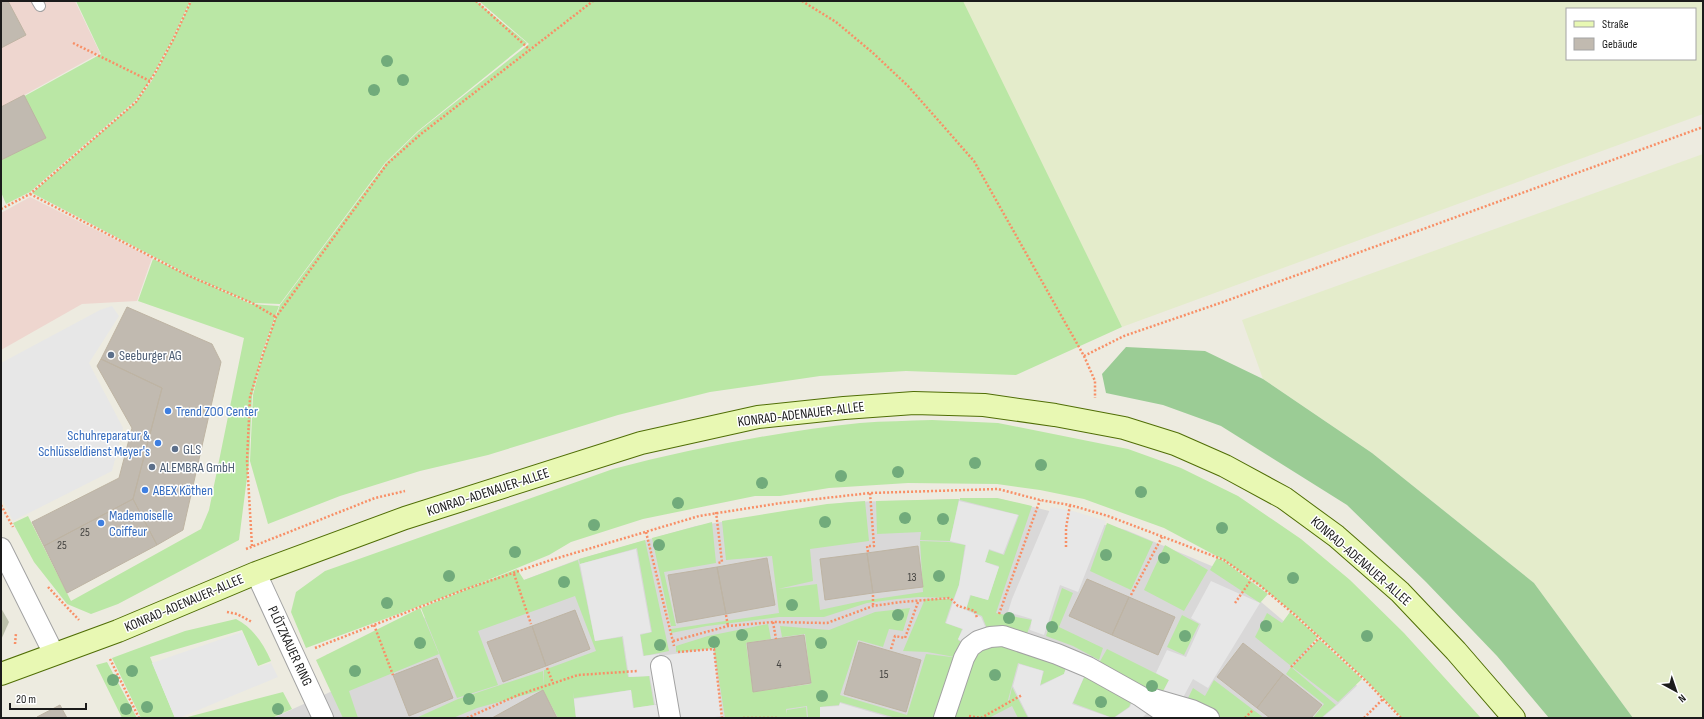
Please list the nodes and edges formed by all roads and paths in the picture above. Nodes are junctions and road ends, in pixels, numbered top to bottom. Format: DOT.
graph roads {
  1 [pos="191,1"];
  2 [pos="476,1"];
  3 [pos="593,1"];
  4 [pos="802,1"];
  5 [pos="73,43"];
  6 [pos="529,49"];
  7 [pos="150,81"];
  8 [pos="1703,127"];
  9 [pos="30,194"];
  10 [pos="1,209"];
  11 [pos="276,317"];
  12 [pos="1084,356"];
  13 [pos="1088,399"];
  14 [pos="405,491"];
  15 [pos="870,493"];
  16 [pos="1040,500"];
  17 [pos="1070,505"];
  18 [pos="716,512"];
  19 [pos="646,532"];
  20 [pos="1162,537"];
  21 [pos="252,546"];
  22 [pos="1066,547"];
  23 [pos="1,548"];
  24 [pos="244,550"];
  25 [pos="868,552"];
  26 [pos="718,563"];
  27 [pos="256,573"];
  28 [pos="514,574"];
  29 [pos="1251,580"];
  30 [pos="873,595"];
  31 [pos="1131,595"];
  32 [pos="919,601"];
  33 [pos="1235,603"];
  34 [pos="873,606"];
  35 [pos="224,612"];
  36 [pos="726,614"];
  37 [pos="977,619"];
  38 [pos="997,619"];
  39 [pos="81,622"];
  40 [pos="773,622"];
  41 [pos="254,623"];
  42 [pos="531,624"];
  43 [pos="374,625"];
  44 [pos="728,626"];
  45 [pos="776,638"];
  46 [pos="1319,638"];
  47 [pos="673,641"];
  48 [pos="50,646"];
  49 [pos="891,649"];
  50 [pos="108,654"];
  51 [pos="294,657"];
  52 [pos="661,666"];
  53 [pos="1291,667"];
  54 [pos="547,668"];
  55 [pos="641,671"];
  56 [pos="1,674"];
  57 [pos="393,674"];
  58 [pos="553,683"];
  59 [pos="1022,695"];
  60 [pos="1140,696"];
  61 [pos="1383,699"];
  62 [pos="1253,710"];
  63 [pos="945,715"];
  64 [pos="140,718"];
  65 [pos="323,718"];
  66 [pos="467,718"];
  67 [pos="670,718"];
  68 [pos="722,718"];
  69 [pos="743,718"];
  70 [pos="780,718"];
  71 [pos="981,718"];
  72 [pos="1172,718"];
  73 [pos="1209,718"];
  74 [pos="1244,718"];
  75 [pos="1364,718"];
  76 [pos="1401,718"];
  77 [pos="1514,718"];
  1 -- 7 [label="path"];
  2 -- 6 [label="path"];
  3 -- 6 [label="path"];
  4 -- 12 [label="path"];
  5 -- 7 [label="path"];
  6 -- 11 [label="path"];
  7 -- 9 [label="path"];
  8 -- 12 [label="path"];
  9 -- 10 [label="path"];
  9 -- 11 [label="path"];
  11 -- 21 [label="path"];
  12 -- 13 [label="path"];
  14 -- 21 [label="path"];
  15 -- 16 [label="path"];
  15 -- 18 [label="path"];
  15 -- 25 [label="path"];
  16 -- 17 [label="path"];
  16 -- 38 [label="path"];
  17 -- 20 [label="path"];
  17 -- 22 [label="path"];
  18 -- 19 [label="path"];
  18 -- 26 [label="path"];
  19 -- 28 [label="path"];
  19 -- 47 [label="path"];
  20 -- 29 [label="path"];
  20 -- 31 [label="path"];
  21 -- 24 [label="path"];
  23 -- 48 [label="street"];
  27 -- 48 [label="main road, KONRAD-ADENAUER-ALLEE"];
  27 -- 51 [label="street, PLÖTZKAUER RING"];
  27 -- 77 [label="main road, KONRAD-ADENAUER-ALLEE"];
  28 -- 42 [label="path"];
  28 -- 43 [label="path"];
  29 -- 33 [label="path"];
  29 -- 46 [label="path"];
  30 -- 34 [label="path"];
  32 -- 34 [label="path"];
  32 -- 37 [label="path"];
  32 -- 49 [label="path"];
  34 -- 40 [label="path"];
  35 -- 41 [label="path"];
  36 -- 44 [label="path"];
  39 -- 48 [label="path"];
  40 -- 44 [label="path"];
  40 -- 45 [label="path"];
  43 -- 51 [label="path"];
  43 -- 57 [label="path"];
  44 -- 47 [label="path"];
  46 -- 53 [label="path"];
  46 -- 61 [label="path"];
  47 -- 68 [label="path"];
  48 -- 56 [label="main road, KONRAD-ADENAUER-ALLEE"];
  50 -- 64 [label="path"];
  51 -- 65 [label="street, PLÖTZKAUER RING"];
  52 -- 67 [label="street"];
  54 -- 58 [label="path"];
  55 -- 58 [label="path"];
  58 -- 66 [label="path"];
  59 -- 71 [label="path"];
  60 -- 63 [label="street"];
  60 -- 72 [label="street"];
  60 -- 73 [label="street"];
  61 -- 75 [label="path"];
  61 -- 76 [label="path"];
  62 -- 74 [label="path"];
  63 -- 71 [label="path"];
  69 -- 70 [label="path"];
}
